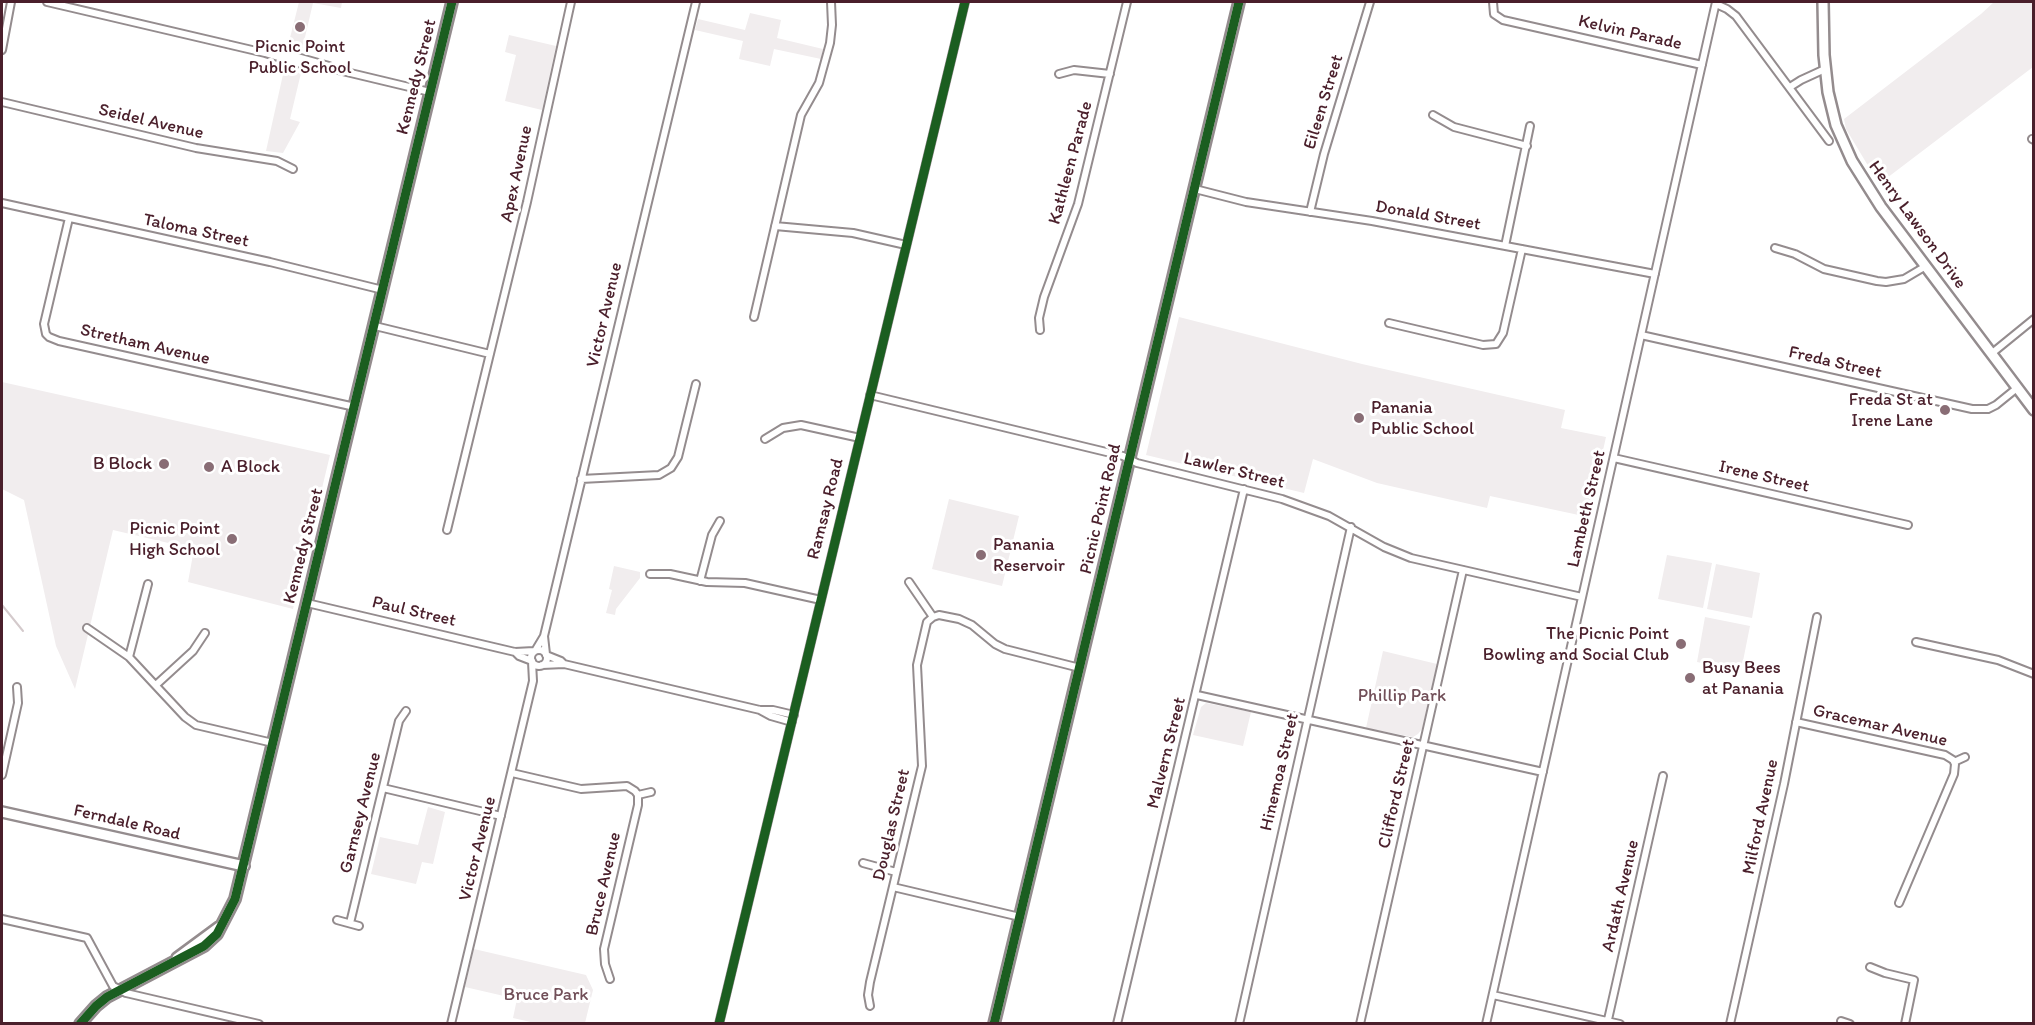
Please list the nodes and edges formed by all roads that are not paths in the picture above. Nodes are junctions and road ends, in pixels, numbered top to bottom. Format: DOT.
graph roads {
  1 [pos="11,2"];
  2 [pos="46,2"];
  3 [pos="452,2"];
  4 [pos="571,2"];
  5 [pos="696,2"];
  6 [pos="831,2"];
  7 [pos="965,2"];
  8 [pos="1127,2"];
  9 [pos="1239,2"];
  10 [pos="1370,2"];
  11 [pos="1493,2"];
  12 [pos="1823,2"];
  13 [pos="1716,3"];
  14 [pos="2,50"];
  15 [pos="1702,65"];
  16 [pos="1825,69"];
  17 [pos="1059,74"];
  18 [pos="1110,74"];
  19 [pos="1790,87"];
  20 [pos="430,92"];
  21 [pos="2,102"];
  22 [pos="1433,115"];
  23 [pos="1530,126"];
  24 [pos="1829,141"];
  25 [pos="1527,146"];
  26 [pos="293,169"];
  27 [pos="1194,189"];
  28 [pos="2,203"];
  29 [pos="1310,212"];
  30 [pos="69,218"];
  31 [pos="775,226"];
  32 [pos="906,245"];
  33 [pos="1505,246"];
  34 [pos="1775,248"];
  35 [pos="1522,249"];
  36 [pos="1926,266"];
  37 [pos="1655,274"];
  38 [pos="383,290"];
  39 [pos="754,317"];
  40 [pos="2034,319"];
  41 [pos="1389,323"];
  42 [pos="375,326"];
  43 [pos="1040,330"];
  44 [pos="1641,335"];
  45 [pos="490,354"];
  46 [pos="1991,354"];
  47 [pos="696,384"];
  48 [pos="2017,388"];
  49 [pos="870,395"];
  50 [pos="355,407"];
  51 [pos="2034,410"];
  52 [pos="860,438"];
  53 [pos="765,439"];
  54 [pos="1614,458"];
  55 [pos="1130,459"];
  56 [pos="581,479"];
  57 [pos="1244,489"];
  58 [pos="720,521"];
  59 [pos="1908,525"];
  60 [pos="1351,527"];
  61 [pos="447,530"];
  62 [pos="1462,570"];
  63 [pos="650,574"];
  64 [pos="700,581"];
  65 [pos="909,582"];
  66 [pos="148,584"];
  67 [pos="1582,597"];
  68 [pos="821,600"];
  69 [pos="307,603"];
  70 [pos="933,616"];
  71 [pos="1817,617"];
  72 [pos="87,628"];
  73 [pos="204,633"];
  74 [pos="544,636"];
  75 [pos="1916,642"];
  76 [pos="535,651"];
  77 [pos="515,652"];
  78 [pos="546,654"];
  79 [pos="129,657"];
  80 [pos="532,662"];
  81 [pos="564,664"];
  82 [pos="542,665"];
  83 [pos="1080,668"];
  84 [pos="2034,674"];
  85 [pos="533,681"];
  86 [pos="157,684"];
  87 [pos="17,687"];
  88 [pos="1197,695"];
  89 [pos="406,711"];
  90 [pos="793,718"];
  91 [pos="1307,720"];
  92 [pos="1796,722"];
  93 [pos="273,743"];
  94 [pos="1423,746"];
  95 [pos="1965,757"];
  96 [pos="1954,762"];
  97 [pos="1543,772"];
  98 [pos="512,773"];
  99 [pos="2,775"];
  100 [pos="1663,776"];
  101 [pos="382,788"];
  102 [pos="651,792"];
  103 [pos="638,795"];
  104 [pos="2,812"];
  105 [pos="501,816"];
  106 [pos="863,863"];
  107 [pos="244,866"];
  108 [pos="896,872"];
  109 [pos="893,887"];
  110 [pos="1899,903"];
  111 [pos="1020,917"];
  112 [pos="2,919"];
  113 [pos="337,920"];
  114 [pos="350,923"];
  115 [pos="359,926"];
  116 [pos="1870,967"];
  117 [pos="610,979"];
  118 [pos="120,990"];
  119 [pos="1493,994"];
  120 [pos="870,1006"];
  121 [pos="1608,1022"];
  122 [pos="1841,1022"];
  123 [pos="80,1023"];
  124 [pos="259,1023"];
  125 [pos="451,1023"];
  126 [pos="719,1023"];
  127 [pos="994,1023"];
  128 [pos="1117,1023"];
  129 [pos="1239,1023"];
  130 [pos="1360,1023"];
  131 [pos="1486,1023"];
  132 [pos="1620,1023"];
  133 [pos="1730,1023"];
  134 [pos="1850,1023"];
  135 [pos="1905,1023"];
  1 -- 14 [label="street"];
  2 -- 20 [label="street"];
  3 -- 20 [label="street, Kennedy Street"];
  4 -- 45 [label="street, Apex Avenue"];
  5 -- 56 [label="street, Victor Avenue"];
  6 -- 31 [label="street"];
  7 -- 32 [label="street, Ramsay Road"];
  8 -- 18 [label="street, Kathleen Parade"];
  9 -- 27 [label="street, Picnic Point Road"];
  10 -- 29 [label="street, Eileen Street"];
  11 -- 15 [label="street, Kelvin Parade"];
  12 -- 16 [label="street, Henry Lawson Drive"];
  13 -- 15 [label="street, Lambeth Street"];
  13 -- 19 [label="street"];
  15 -- 37 [label="street, Lambeth Street"];
  16 -- 19 [label="street"];
  16 -- 36 [label="street, Henry Lawson Drive"];
  17 -- 18 [label="street"];
  18 -- 43 [label="street, Kathleen Parade"];
  19 -- 24 [label="street"];
  20 -- 38 [label="street, Kennedy Street"];
  21 -- 26 [label="street, Seidel Avenue"];
  22 -- 25 [label="street"];
  23 -- 25 [label="street"];
  25 -- 33 [label="street"];
  27 -- 29 [label="street, Donald Street"];
  27 -- 55 [label="street, Picnic Point Road"];
  28 -- 30 [label="street, Taloma Street"];
  29 -- 33 [label="street, Donald Street"];
  30 -- 38 [label="street, Taloma Street"];
  30 -- 50 [label="street, Stretham Avenue"];
  31 -- 32 [label="street"];
  31 -- 39 [label="street"];
  32 -- 49 [label="street, Ramsay Road"];
  33 -- 35 [label="street, Donald Street"];
  34 -- 36 [label="street"];
  35 -- 37 [label="street, Donald Street"];
  35 -- 41 [label="street"];
  36 -- 46 [label="street, Henry Lawson Drive"];
  37 -- 44 [label="street, Lambeth Street"];
  38 -- 42 [label="street, Kennedy Street"];
  40 -- 46 [label="street"];
  42 -- 45 [label="street"];
  42 -- 50 [label="street, Kennedy Street"];
  44 -- 48 [label="street, Freda Street"];
  44 -- 54 [label="street, Lambeth Street"];
  45 -- 61 [label="street, Apex Avenue"];
  46 -- 48 [label="street, Henry Lawson Drive"];
  47 -- 56 [label="street"];
  48 -- 51 [label="street, Henry Lawson Drive"];
  49 -- 52 [label="street, Ramsay Road"];
  49 -- 55 [label="street, Lawler Street"];
  50 -- 69 [label="street, Kennedy Street"];
  52 -- 53 [label="street"];
  52 -- 68 [label="street, Ramsay Road"];
  54 -- 59 [label="street, Irene Street"];
  54 -- 67 [label="street, Lambeth Street"];
  55 -- 57 [label="street, Lawler Street"];
  55 -- 83 [label="street, Picnic Point Road"];
  56 -- 74 [label="street, Victor Avenue"];
  57 -- 60 [label="street, Lawler Street"];
  57 -- 88 [label="street, Malvern Street"];
  58 -- 64 [label="street"];
  60 -- 62 [label="street, Lawler Street"];
  60 -- 91 [label="street, Hinemoa Street"];
  62 -- 67 [label="street, Lawler Street"];
  62 -- 94 [label="street, Clifford Street"];
  63 -- 64 [label="street"];
  64 -- 68 [label="street"];
  65 -- 70 [label="street"];
  66 -- 79 [label="street"];
  67 -- 97 [label="street, Lambeth Street"];
  68 -- 90 [label="street, Ramsay Road"];
  69 -- 77 [label="street, Paul Street"];
  69 -- 93 [label="street, Kennedy Street"];
  70 -- 83 [label="street"];
  70 -- 108 [label="street, Douglas Street"];
  71 -- 92 [label="street, Milford Avenue"];
  72 -- 79 [label="street"];
  73 -- 86 [label="street"];
  74 -- 76 [label="street, Victor Avenue"];
  74 -- 78 [label="street, Victor Avenue"];
  75 -- 84 [label="street"];
  76 -- 77 [label="street, Paul Street"];
  76 -- 78 [label="street"];
  76 -- 80 [label="street"];
  77 -- 80 [label="street, Paul Street"];
  78 -- 81 [label="street"];
  78 -- 82 [label="street"];
  79 -- 86 [label="street"];
  80 -- 82 [label="street"];
  80 -- 85 [label="street, Victor Avenue"];
  81 -- 82 [label="street"];
  81 -- 90 [label="street"];
  82 -- 85 [label="street, Victor Avenue"];
  83 -- 111 [label="street, Picnic Point Road"];
  85 -- 98 [label="street, Victor Avenue"];
  86 -- 93 [label="street"];
  87 -- 99 [label="street"];
  88 -- 91 [label="street"];
  88 -- 128 [label="street, Malvern Street"];
  89 -- 101 [label="street, Garnsey Avenue"];
  90 -- 126 [label="street, Ramsay Road"];
  91 -- 94 [label="street"];
  91 -- 129 [label="street, Hinemoa Street"];
  92 -- 96 [label="street, Gracemar Avenue"];
  92 -- 133 [label="street, Milford Avenue"];
  93 -- 107 [label="street, Kennedy Street"];
  94 -- 97 [label="street"];
  94 -- 130 [label="street, Clifford Street"];
  95 -- 96 [label="street, Gracemar Avenue"];
  96 -- 110 [label="street, Gracemar Avenue"];
  97 -- 119 [label="street, Lambeth Street"];
  98 -- 103 [label="street"];
  98 -- 105 [label="street, Victor Avenue"];
  100 -- 121 [label="street, Ardath Avenue"];
  101 -- 105 [label="street"];
  101 -- 114 [label="street, Garnsey Avenue"];
  102 -- 103 [label="street"];
  103 -- 117 [label="street, Bruce Avenue"];
  104 -- 107 [label="street, Ferndale Road"];
  105 -- 125 [label="street, Victor Avenue"];
  106 -- 108 [label="street"];
  107 -- 118 [label="street, Kennedy Street"];
  108 -- 109 [label="street, Douglas Street"];
  109 -- 111 [label="street"];
  109 -- 120 [label="street, Douglas Street"];
  111 -- 127 [label="street, Picnic Point Road"];
  112 -- 118 [label="street"];
  113 -- 114 [label="street"];
  114 -- 115 [label="street"];
  116 -- 135 [label="street"];
  118 -- 123 [label="street, Kennedy Street"];
  118 -- 124 [label="street"];
  119 -- 121 [label="street"];
  119 -- 131 [label="street, Lambeth Street"];
  121 -- 132 [label="street"];
  122 -- 134 [label="street"];
}
